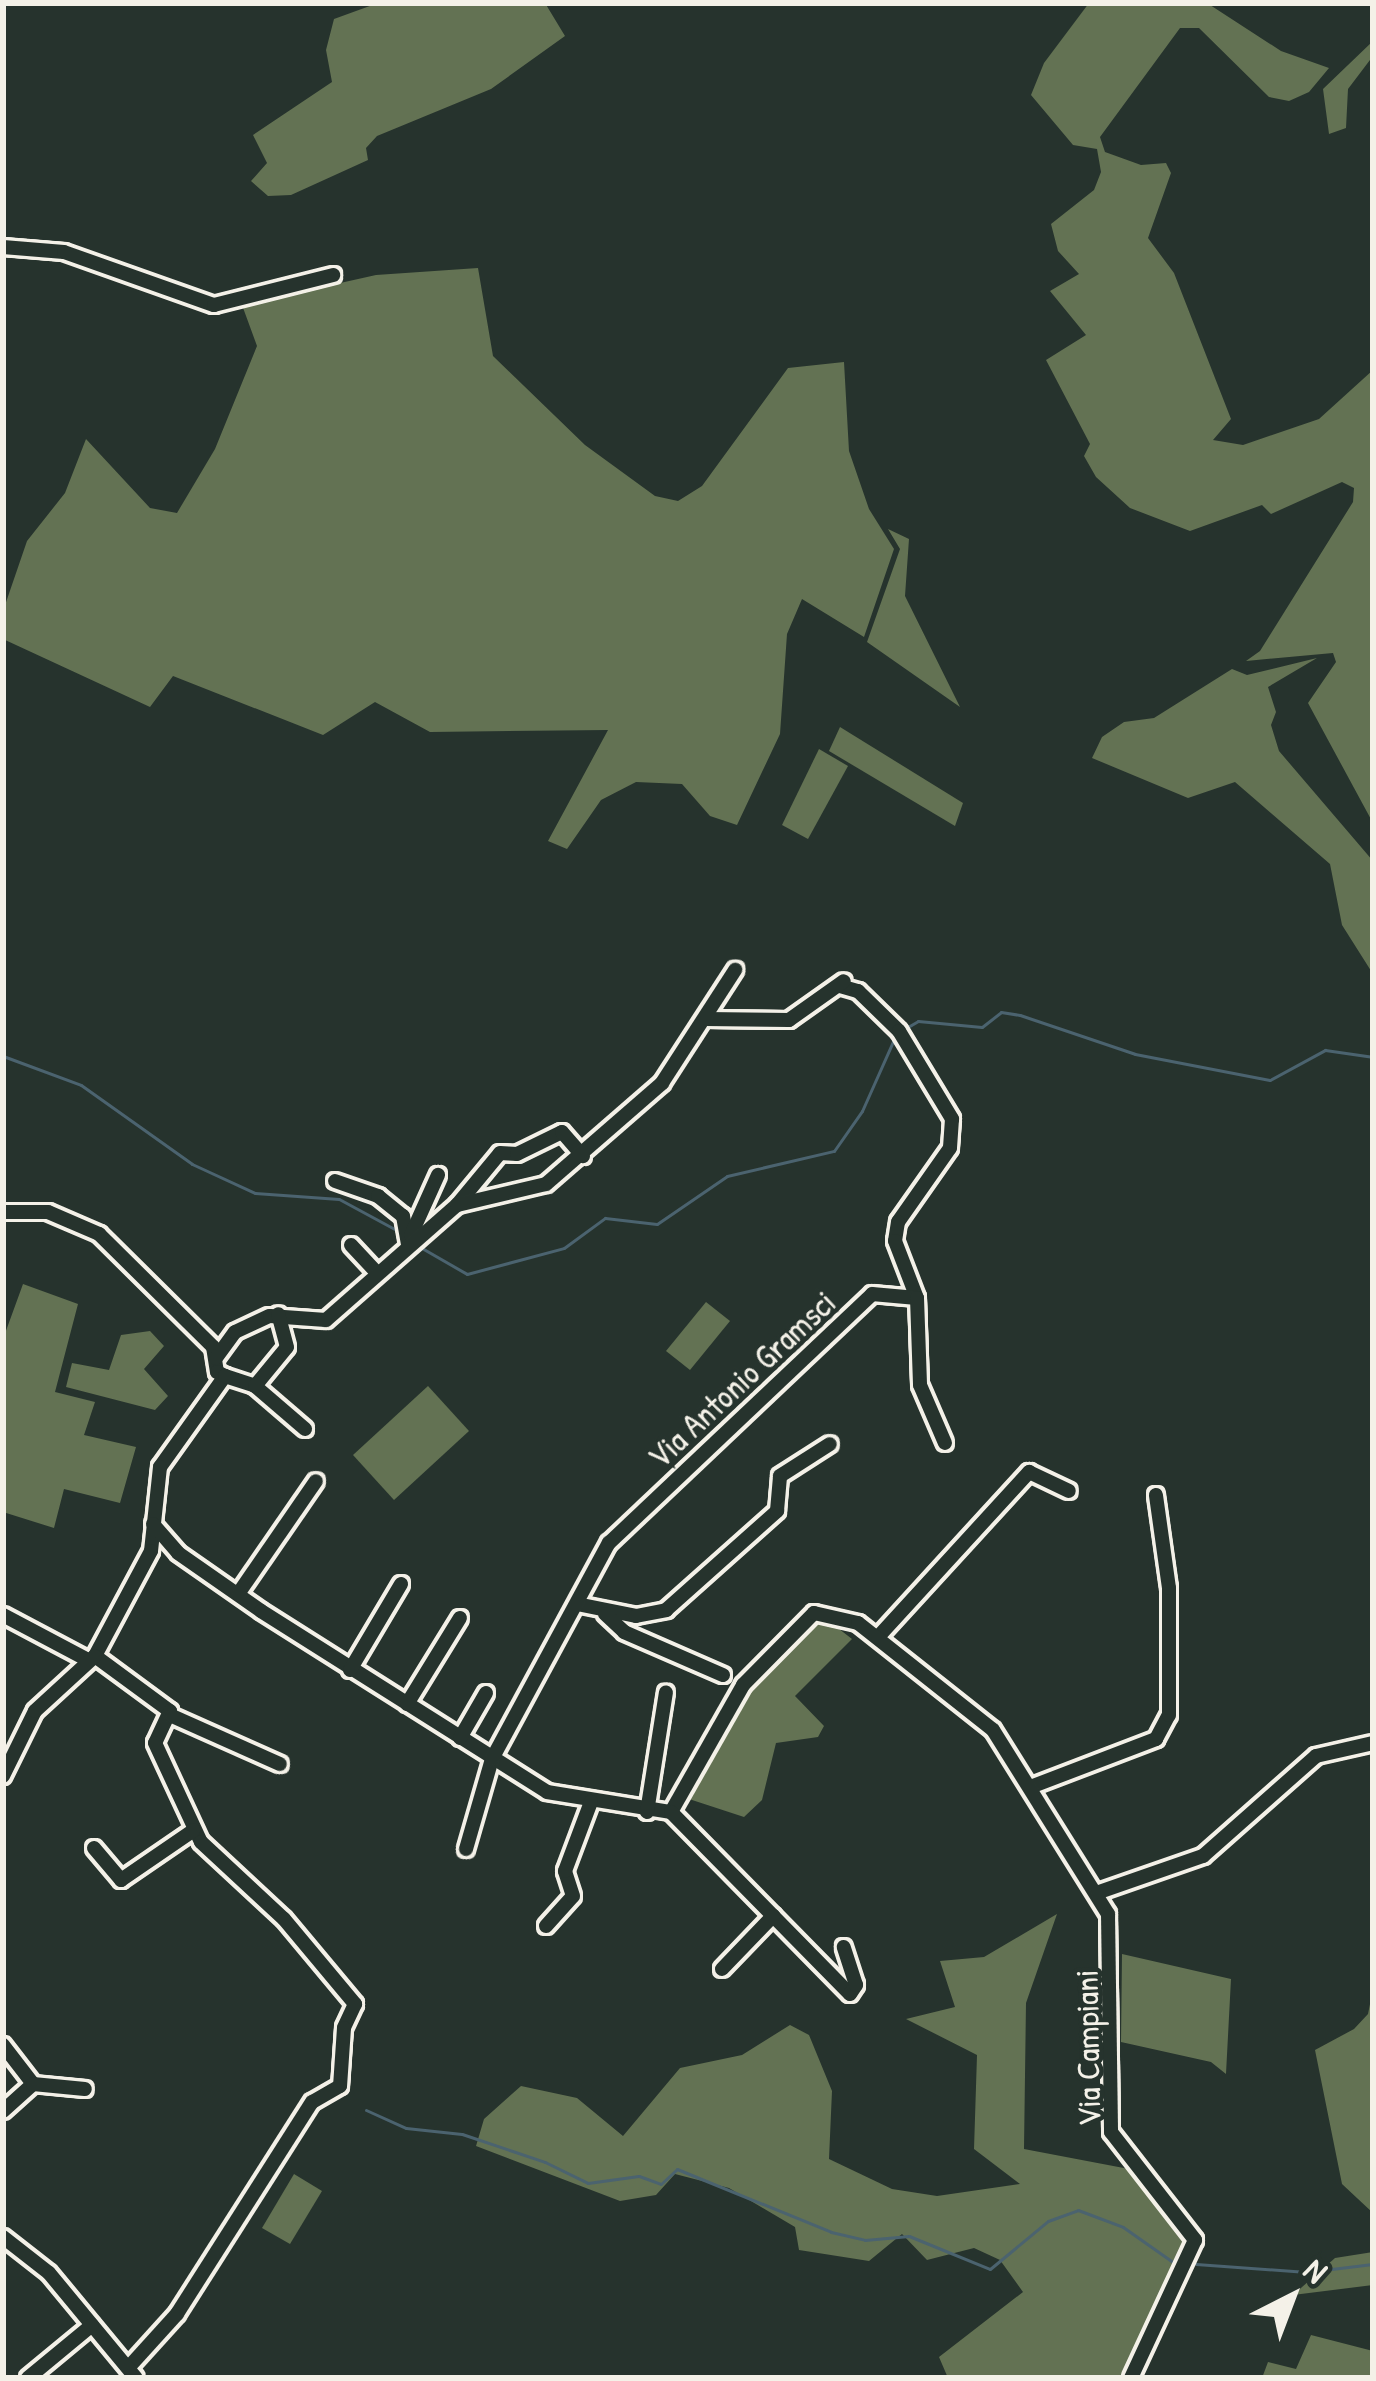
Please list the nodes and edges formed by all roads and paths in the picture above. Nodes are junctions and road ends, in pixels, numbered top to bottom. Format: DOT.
graph roads {
  1 [pos="3,247"];
  2 [pos="333,275"];
  3 [pos="735,970"];
  4 [pos="706,1019"];
  5 [pos="584,1156"];
  6 [pos="438,1175"];
  7 [pos="335,1181"];
  8 [pos="457,1205"];
  9 [pos="3,1212"];
  10 [pos="408,1242"];
  11 [pos="351,1245"];
  12 [pos="377,1273"];
  13 [pos="148,1277"];
  14 [pos="127,1278"];
  15 [pos="917,1298"];
  16 [pos="278,1314"];
  17 [pos="219,1369"];
  18 [pos="251,1386"];
  19 [pos="305,1429"];
  20 [pos="830,1444"];
  21 [pos="945,1444"];
  22 [pos="316,1480"];
  23 [pos="1069,1491"];
  24 [pos="1156,1495"];
  25 [pos="153,1524"];
  26 [pos="152,1551"];
  27 [pos="178,1553"];
  28 [pos="400,1584"];
  29 [pos="238,1594"];
  30 [pos="577,1604"];
  31 [pos="605,1614"];
  32 [pos="3,1615"];
  33 [pos="460,1618"];
  34 [pos="878,1637"];
  35 [pos="94,1659"];
  36 [pos="350,1670"];
  37 [pos="723,1675"];
  38 [pos="666,1691"];
  39 [pos="486,1693"];
  40 [pos="407,1704"];
  41 [pos="172,1716"];
  42 [pos="460,1738"];
  43 [pos="1373,1743"];
  44 [pos="492,1759"];
  45 [pos="283,1762"];
  46 [pos="3,1776"];
  47 [pos="1033,1786"];
  48 [pos="591,1802"];
  49 [pos="646,1812"];
  50 [pos="671,1812"];
  51 [pos="194,1830"];
  52 [pos="94,1848"];
  53 [pos="466,1849"];
  54 [pos="1100,1892"];
  55 [pos="773,1916"];
  56 [pos="546,1926"];
  57 [pos="844,1947"];
  58 [pos="722,1969"];
  59 [pos="3,2045"];
  60 [pos="33,2084"];
  61 [pos="85,2089"];
  62 [pos="3,2111"];
  63 [pos="3,2237"];
  64 [pos="92,2325"];
  65 [pos="133,2373"];
  66 [pos="28,2378"];
  67 [pos="1131,2378"];
  1 -- 2 [label="street"];
  3 -- 4 [label="street"];
  4 -- 5 [label="street"];
  4 -- 15 [label="street"];
  5 -- 8 [label="street"];
  5 -- 8 [label="street"];
  6 -- 10 [label="street"];
  7 -- 10 [label="street"];
  8 -- 10 [label="street"];
  9 -- 13 [label="street"];
  10 -- 12 [label="street"];
  11 -- 12 [label="street"];
  12 -- 16 [label="street"];
  13 -- 14 [label="street"];
  13 -- 17 [label="street"];
  15 -- 21 [label="street"];
  15 -- 30 [label="street, Via Antonio Gramsci"];
  16 -- 17 [label="street"];
  16 -- 18 [label="street"];
  17 -- 18 [label="street"];
  17 -- 25 [label="street"];
  18 -- 19 [label="street"];
  20 -- 31 [label="street"];
  22 -- 29 [label="street"];
  23 -- 34 [label="street"];
  24 -- 47 [label="street"];
  25 -- 26 [label="street"];
  25 -- 27 [label="street"];
  26 -- 27 [label="street"];
  26 -- 35 [label="street"];
  27 -- 29 [label="street"];
  28 -- 36 [label="street"];
  29 -- 36 [label="street"];
  30 -- 31 [label="street"];
  30 -- 44 [label="street, Via Antonio Gramsci"];
  31 -- 37 [label="street"];
  32 -- 35 [label="street"];
  33 -- 40 [label="street"];
  34 -- 47 [label="street, Via Campiani"];
  34 -- 50 [label="street, Via Campiani"];
  35 -- 41 [label="street"];
  35 -- 46 [label="street"];
  36 -- 40 [label="street"];
  38 -- 49 [label="street"];
  39 -- 42 [label="street"];
  40 -- 42 [label="street"];
  41 -- 45 [label="street"];
  41 -- 51 [label="street"];
  42 -- 44 [label="street"];
  43 -- 54 [label="street"];
  44 -- 48 [label="street"];
  44 -- 53 [label="street, Via Antonio Gramsci"];
  47 -- 54 [label="street, Via Campiani"];
  48 -- 49 [label="street"];
  48 -- 56 [label="street"];
  49 -- 50 [label="street"];
  50 -- 55 [label="street"];
  51 -- 52 [label="street"];
  51 -- 65 [label="street"];
  54 -- 67 [label="street, Via Campiani"];
  55 -- 57 [label="street"];
  55 -- 58 [label="street"];
  59 -- 60 [label="street"];
  60 -- 61 [label="street"];
  60 -- 62 [label="street"];
  63 -- 64 [label="street"];
  64 -- 65 [label="street"];
  64 -- 66 [label="street"];
}
